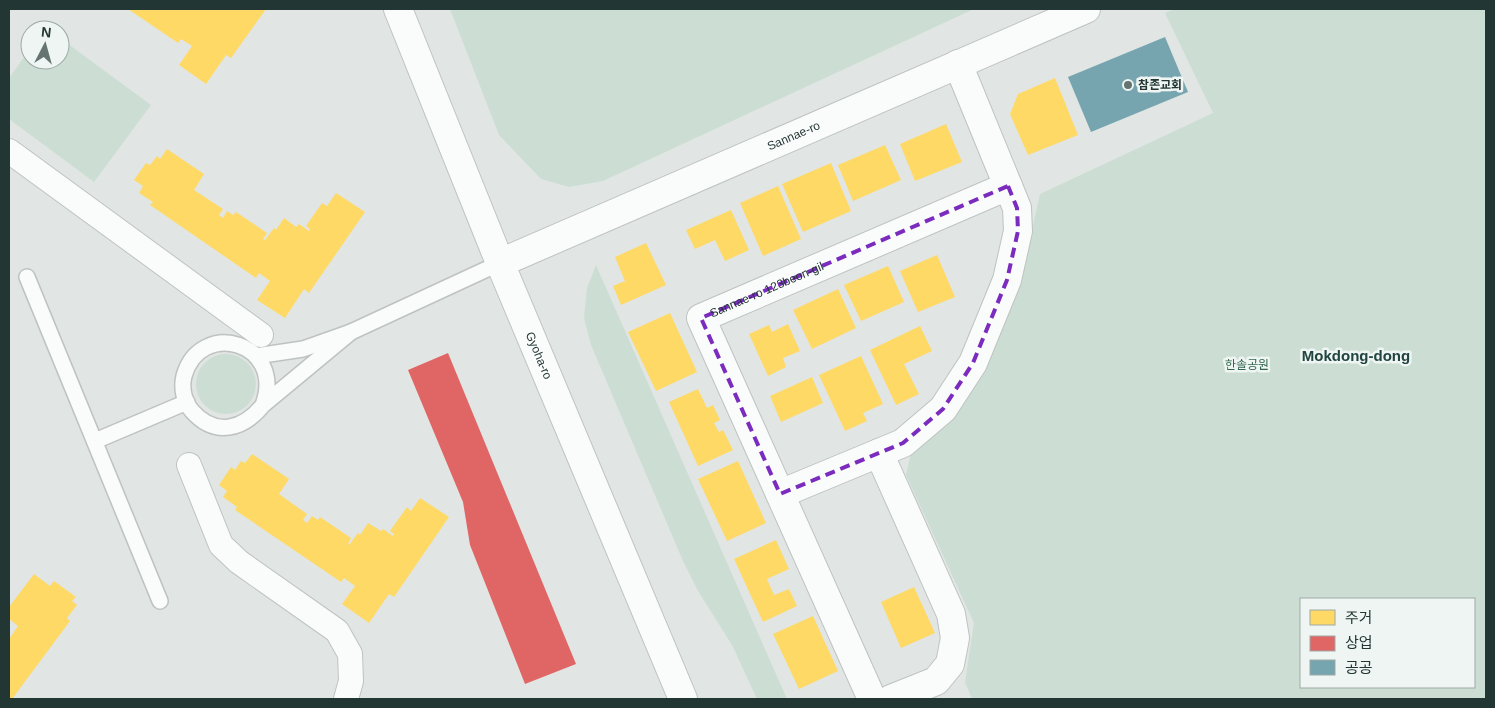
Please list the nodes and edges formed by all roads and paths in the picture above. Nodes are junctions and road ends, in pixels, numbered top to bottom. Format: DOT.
graph roads {
  1 [pos="398,9"];
  2 [pos="1086,9"];
  3 [pos="958,64"];
  4 [pos="9,151"];
  5 [pos="1008,186"];
  6 [pos="500,263"];
  7 [pos="27,277"];
  8 [pos="351,332"];
  9 [pos="259,346"];
  10 [pos="187,402"];
  11 [pos="263,405"];
  12 [pos="95,441"];
  13 [pos="878,453"];
  14 [pos="189,465"];
  15 [pos="780,494"];
  16 [pos="160,601"];
  17 [pos="346,699"];
  18 [pos="683,699"];
  19 [pos="872,699"];
  20 [pos="891,699"];
  1 -- 6 [label="street, Gyoha-ro"];
  2 -- 3 [label="street, Sannae-ro"];
  3 -- 5 [label="street"];
  3 -- 6 [label="street, Sannae-ro"];
  4 -- 9 [label="street"];
  5 -- 13 [label="street"];
  5 -- 15 [label="street, Sannae-ro 123beon-gil"];
  6 -- 8 [label="lane"];
  6 -- 18 [label="street, Gyoha-ro"];
  7 -- 12 [label="lane"];
  8 -- 9 [label="lane"];
  8 -- 11 [label="lane"];
  9 -- 10 [label="lane"];
  9 -- 11 [label="lane"];
  10 -- 11 [label="lane"];
  10 -- 12 [label="lane"];
  12 -- 16 [label="lane"];
  13 -- 15 [label="street"];
  13 -- 20 [label="street"];
  14 -- 17 [label="street"];
  15 -- 19 [label="street, Sannae-ro 123beon-gil"];
}
